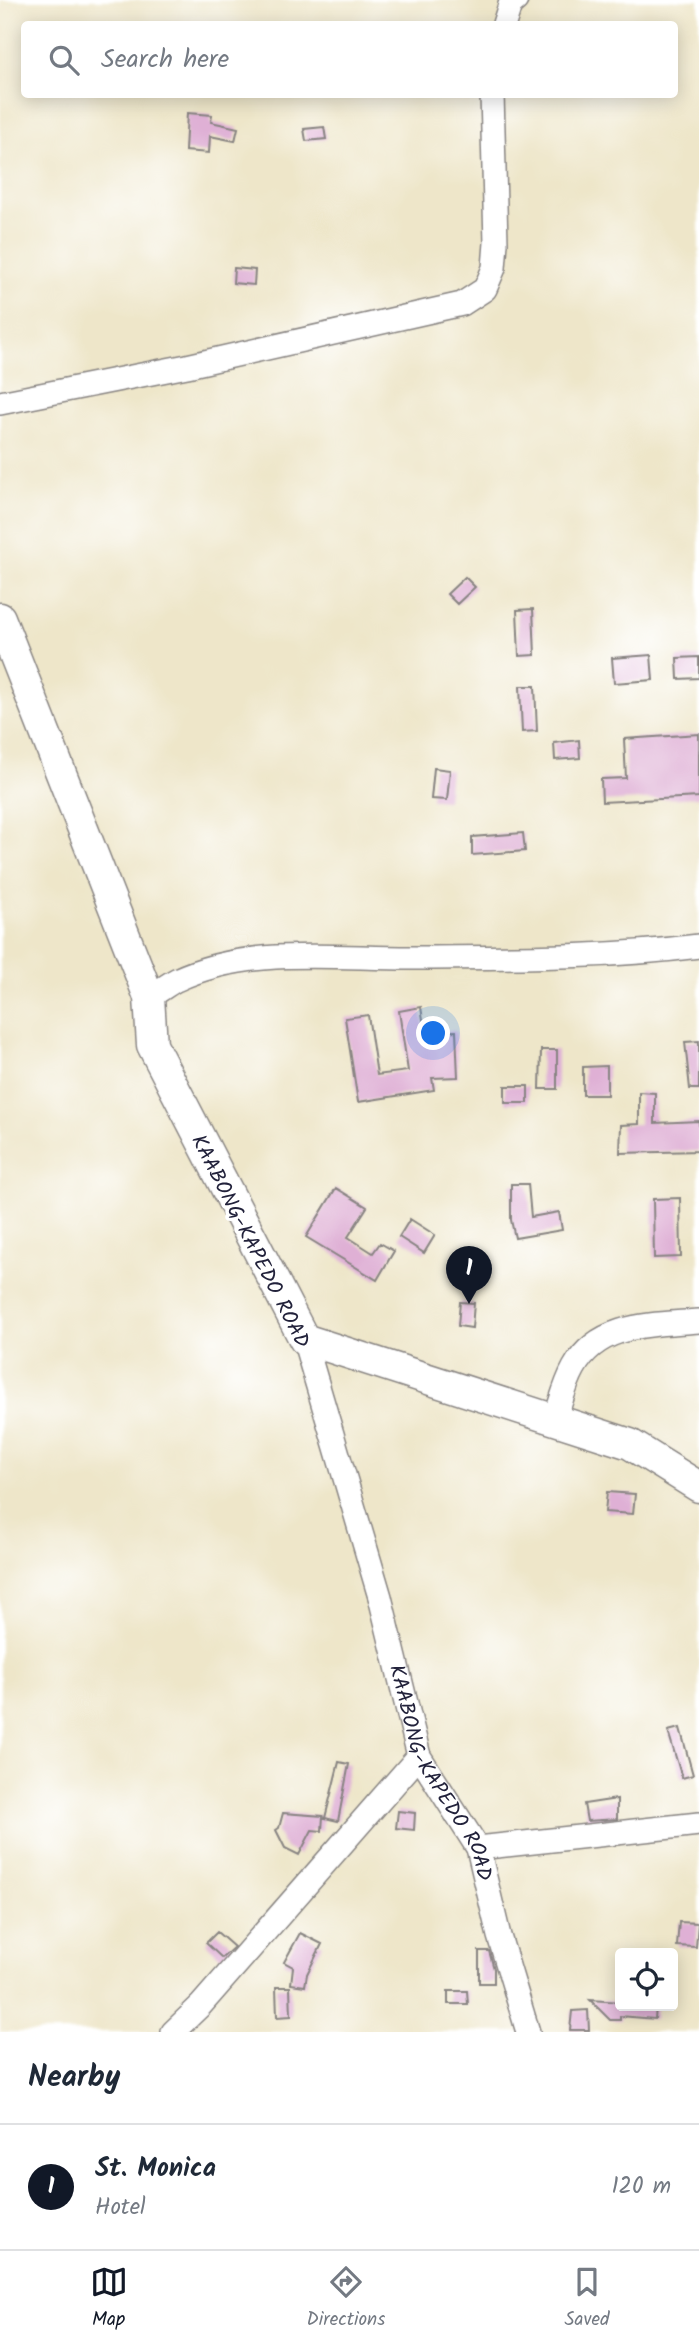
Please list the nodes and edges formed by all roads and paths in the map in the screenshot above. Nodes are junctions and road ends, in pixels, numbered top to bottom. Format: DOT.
graph roads {
  1 [pos="516,0"];
  2 [pos="505,21"];
  3 [pos="492,98"];
  4 [pos="0,403"];
  5 [pos="0,618"];
  6 [pos="699,946"];
  7 [pos="149,997"];
  8 [pos="699,1321"];
  9 [pos="304,1339"];
  10 [pos="555,1419"];
  11 [pos="699,1487"];
  12 [pos="419,1756"];
  13 [pos="699,1824"];
  14 [pos="478,1848"];
  15 [pos="173,2032"];
  16 [pos="528,2032"];
  1 -- 2 [label="street"];
  3 -- 4 [label="street"];
  5 -- 7 [label="main road, KAABONG-KAPEDO ROAD"];
  6 -- 7 [label="street"];
  7 -- 9 [label="main road, KAABONG-KAPEDO ROAD"];
  8 -- 10 [label="street"];
  9 -- 10 [label="main road"];
  9 -- 12 [label="street, KAABONG-KAPEDO ROAD"];
  10 -- 11 [label="main road"];
  12 -- 14 [label="street, KAABONG-KAPEDO ROAD"];
  12 -- 15 [label="street"];
  13 -- 14 [label="street"];
  14 -- 16 [label="street, KAABONG-KAPEDO ROAD"];
}
